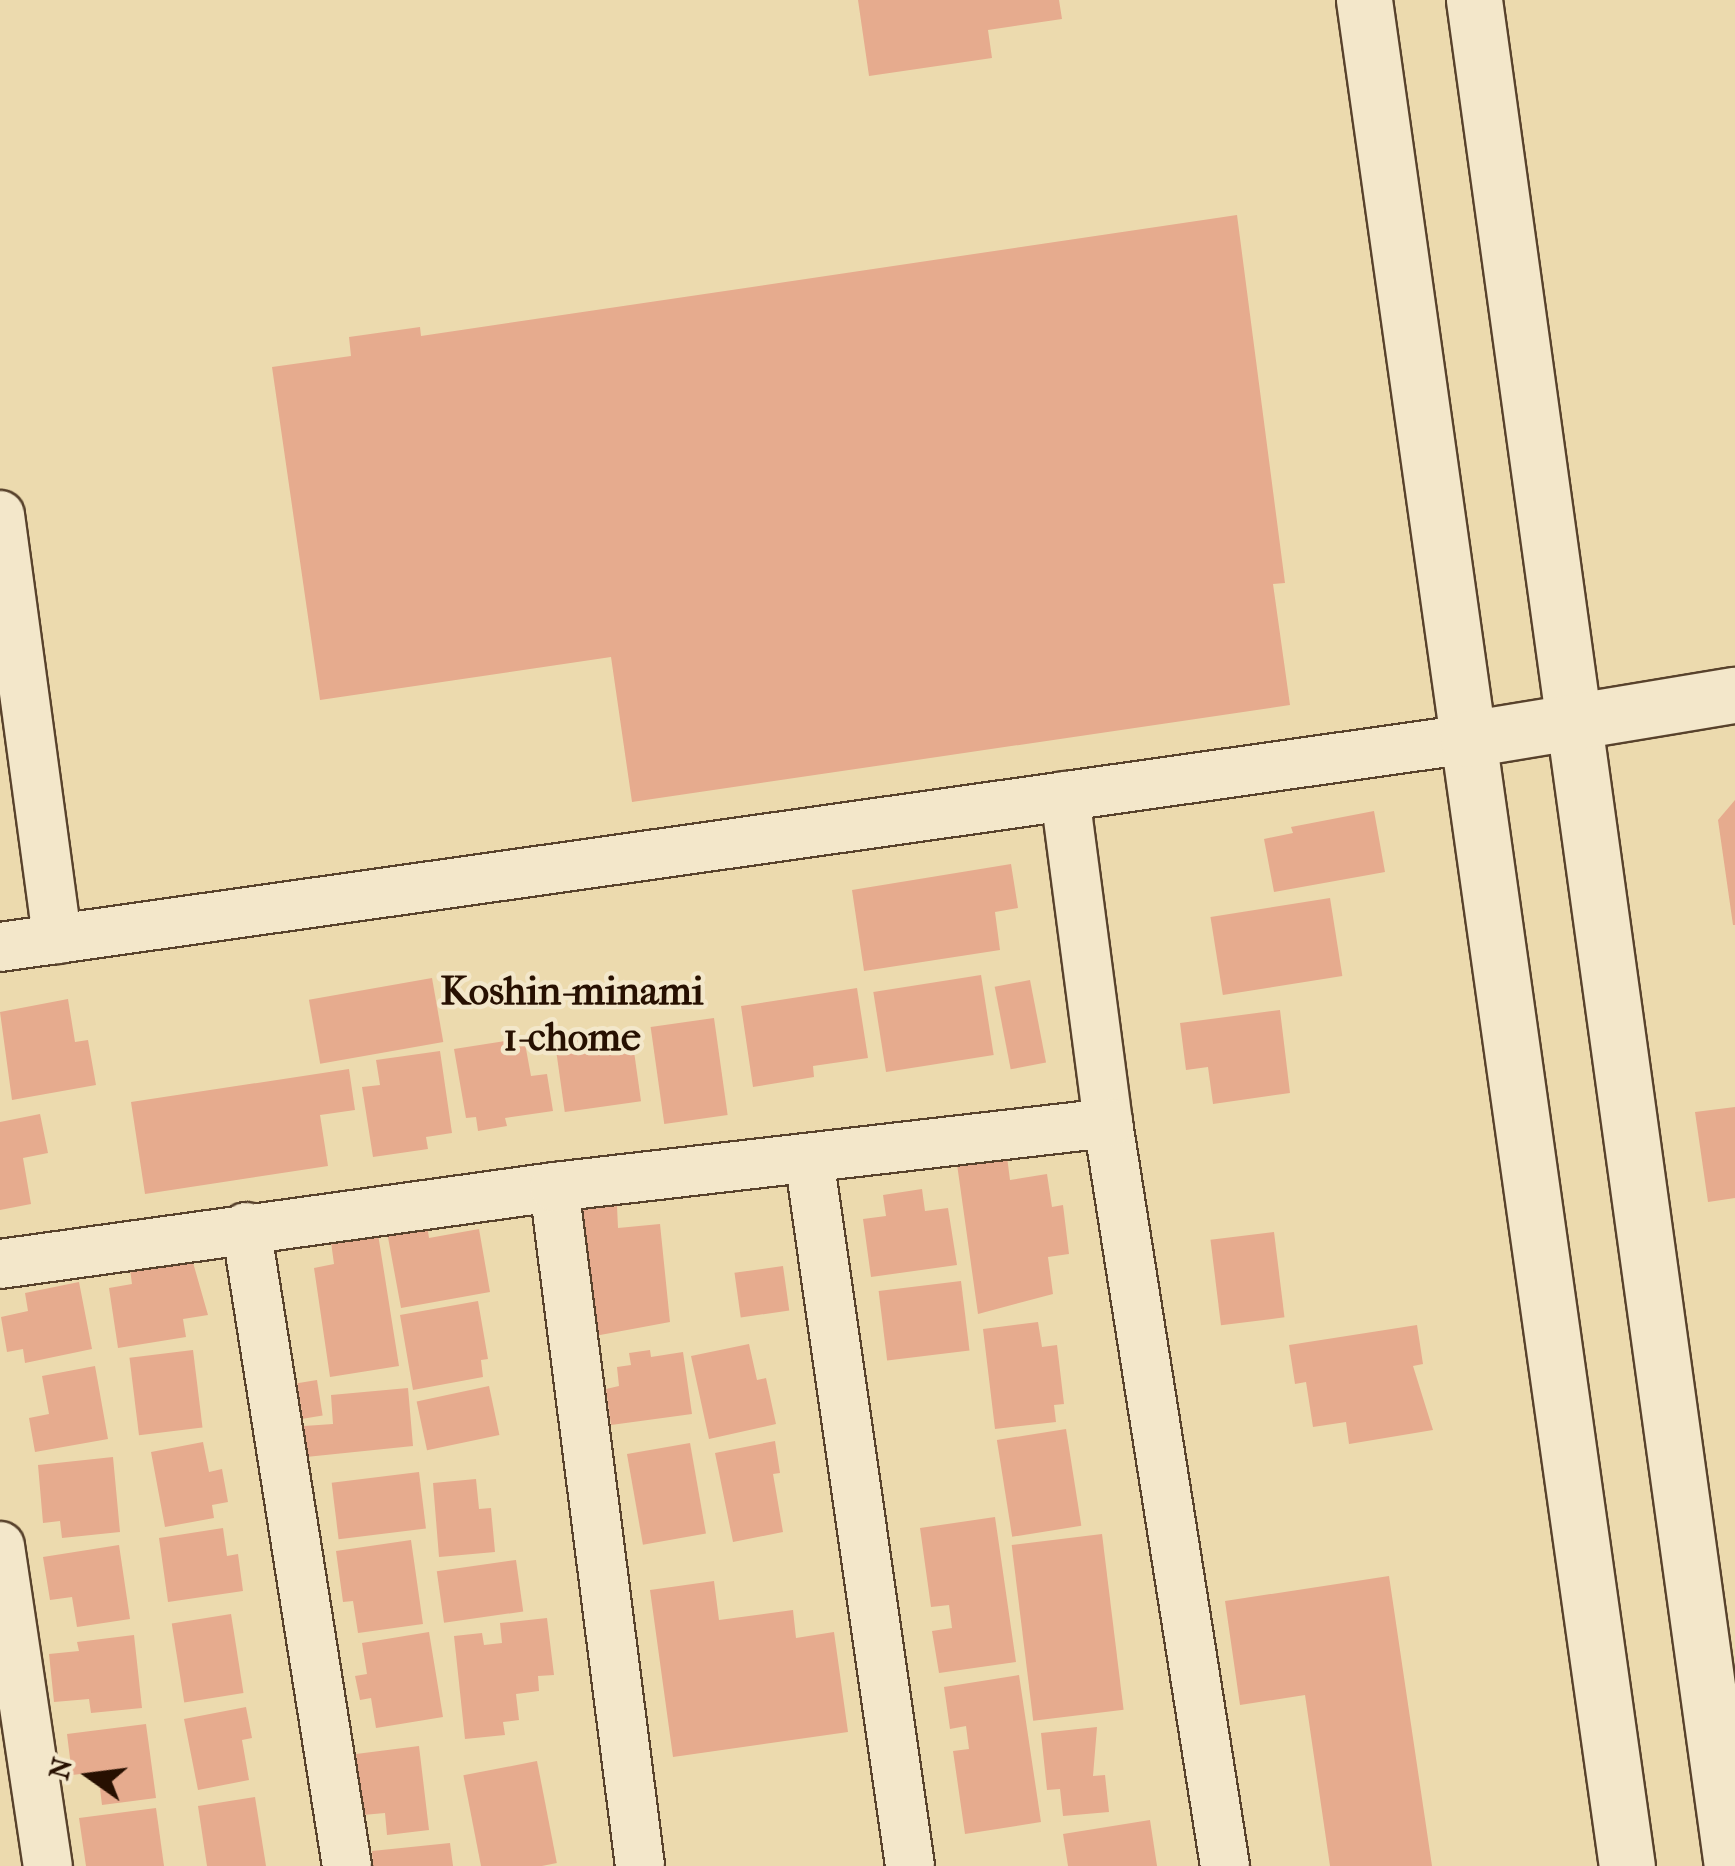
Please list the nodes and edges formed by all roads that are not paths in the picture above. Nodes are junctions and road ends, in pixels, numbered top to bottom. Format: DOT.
graph roads {
  1 [pos="1364,0"];
  2 [pos="1474,0"];
  3 [pos="0,515"];
  4 [pos="1735,695"];
  5 [pos="1574,719"];
  6 [pos="1468,738"];
  7 [pos="1066,796"];
  8 [pos="57,939"];
  9 [pos="0,947"];
  10 [pos="1108,1123"];
  11 [pos="808,1158"];
  12 [pos="554,1187"];
  13 [pos="246,1228"];
  14 [pos="0,1264"];
  15 [pos="0,1546"];
  16 [pos="48,1866"];
  17 [pos="347,1866"];
  18 [pos="640,1866"];
  19 [pos="910,1866"];
  20 [pos="1226,1866"];
  21 [pos="1627,1866"];
  22 [pos="1732,1866"];
  1 -- 6 [label="street"];
  2 -- 5 [label="street"];
  3 -- 8 [label="street"];
  4 -- 5 [label="street"];
  5 -- 6 [label="street"];
  5 -- 22 [label="street"];
  6 -- 7 [label="street"];
  6 -- 21 [label="street"];
  7 -- 8 [label="street"];
  7 -- 10 [label="street"];
  8 -- 9 [label="street"];
  10 -- 11 [label="street"];
  10 -- 20 [label="street"];
  11 -- 12 [label="street"];
  11 -- 19 [label="street"];
  12 -- 13 [label="street"];
  12 -- 18 [label="street"];
  13 -- 14 [label="street"];
  13 -- 17 [label="street"];
  15 -- 16 [label="street"];
}
